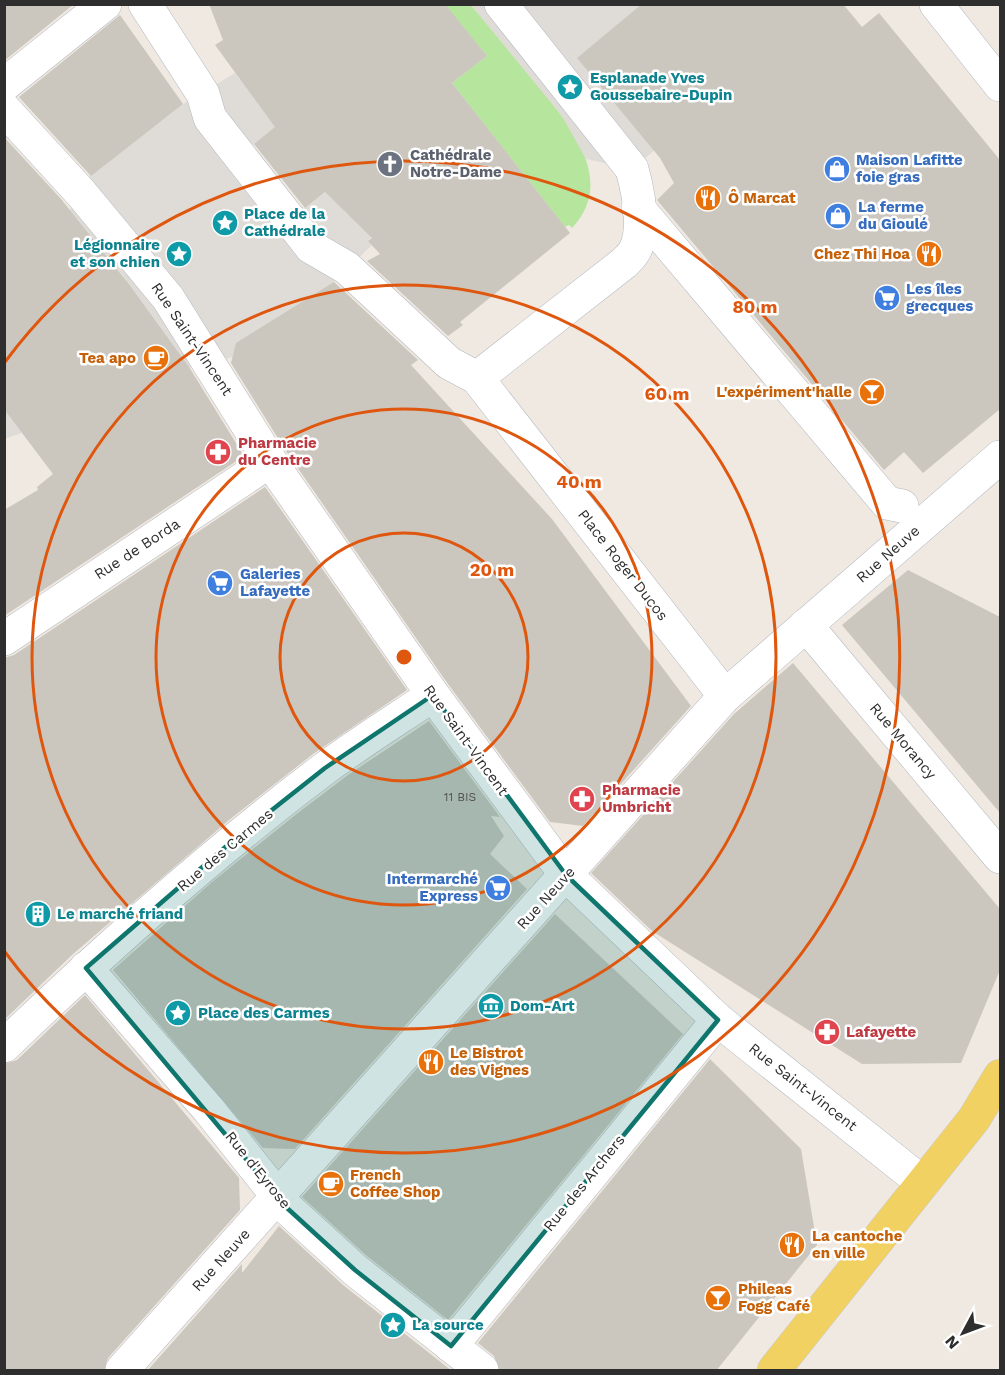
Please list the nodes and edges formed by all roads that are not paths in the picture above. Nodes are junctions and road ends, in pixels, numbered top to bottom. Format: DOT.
graph roads {
  1 [pos="105,4"];
  2 [pos="145,4"];
  3 [pos="501,4"];
  4 [pos="936,4"];
  5 [pos="4,85"];
  6 [pos="1000,85"];
  7 [pos="4,109"];
  8 [pos="638,208"];
  9 [pos="477,378"];
  10 [pos="1000,457"];
  11 [pos="270,461"];
  12 [pos="902,506"];
  13 [pos="806,625"];
  14 [pos="4,639"];
  15 [pos="433,695"];
  16 [pos="725,696"];
  17 [pos="1000,857"];
  18 [pos="566,875"];
  19 [pos="86,968"];
  20 [pos="718,1020"];
  21 [pos="4,1046"];
  22 [pos="1000,1076"];
  23 [pos="987,1116"];
  24 [pos="923,1183"];
  25 [pos="277,1197"];
  26 [pos="451,1346"];
  27 [pos="122,1371"];
  28 [pos="482,1371"];
  29 [pos="774,1371"];
  1 -- 5 [label="street"];
  2 -- 9 [label="street, Place Roger Ducos"];
  3 -- 8 [label="street"];
  4 -- 6 [label="street"];
  7 -- 11 [label="street, Rue Saint-Vincent"];
  8 -- 9 [label="street"];
  8 -- 12 [label="street"];
  9 -- 16 [label="street, Place Roger Ducos"];
  10 -- 13 [label="street, Rue Neuve"];
  11 -- 14 [label="street, Rue de Borda"];
  11 -- 15 [label="street, Rue Saint-Vincent"];
  13 -- 16 [label="street, Rue Neuve"];
  13 -- 17 [label="street, Rue Morancy"];
  15 -- 18 [label="street, Rue Saint-Vincent"];
  15 -- 19 [label="street, Rue des Carmes"];
  16 -- 18 [label="street, Rue Neuve"];
  18 -- 20 [label="street, Rue Saint-Vincent"];
  18 -- 25 [label="street, Rue Neuve"];
  19 -- 21 [label="street, Rue des Carmes"];
  19 -- 25 [label="street, Rue d'Eyrose"];
  20 -- 24 [label="street, Rue Saint-Vincent"];
  20 -- 26 [label="street, Rue des Archers"];
  22 -- 23 [label="main road"];
  23 -- 24 [label="main road"];
  24 -- 29 [label="main road"];
  25 -- 26 [label="street, Rue d'Eyrose"];
  25 -- 27 [label="street, Rue Neuve"];
  26 -- 28 [label="street, Rue d'Eyrose"];
}
